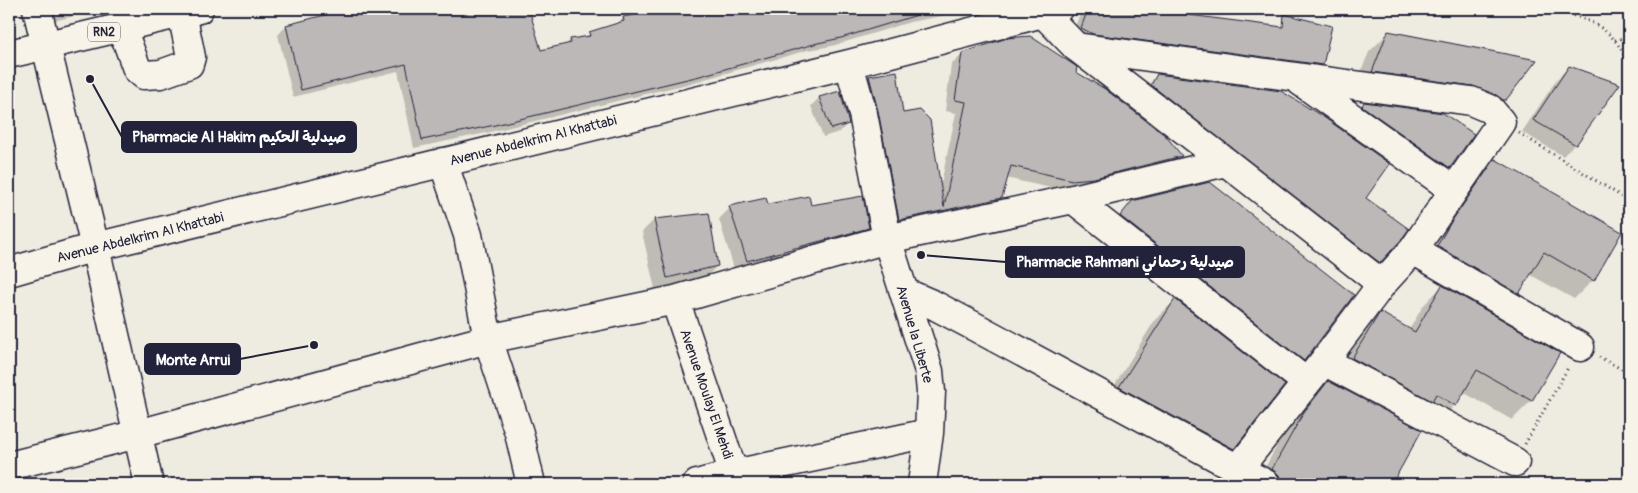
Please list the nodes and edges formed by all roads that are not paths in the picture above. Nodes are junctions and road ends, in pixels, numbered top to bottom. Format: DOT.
graph roads {
  1 [pos="37,9"];
  2 [pos="190,11"];
  3 [pos="1051,11"];
  4 [pos="976,20"];
  5 [pos="122,28"];
  6 [pos="46,44"];
  7 [pos="1076,46"];
  8 [pos="9,54"];
  9 [pos="849,64"];
  10 [pos="1297,78"];
  11 [pos="443,162"];
  12 [pos="1226,162"];
  13 [pos="1454,190"];
  14 [pos="1073,200"];
  15 [pos="887,240"];
  16 [pos="95,247"];
  17 [pos="1413,250"];
  18 [pos="9,272"];
  19 [pos="1382,284"];
  20 [pos="904,292"];
  21 [pos="675,300"];
  22 [pos="488,339"];
  23 [pos="1580,347"];
  24 [pos="1324,361"];
  25 [pos="1306,382"];
  26 [pos="929,433"];
  27 [pos="138,434"];
  28 [pos="1515,462"];
  29 [pos="9,466"];
  30 [pos="1238,469"];
  31 [pos="739,479"];
  32 [pos="149,484"];
  33 [pos="531,484"];
  34 [pos="697,484"];
  35 [pos="922,484"];
  36 [pos="1266,484"];
  1 -- 6 [label="street"];
  2 -- 5 [label="street, RN2"];
  2 -- 5 [label="street"];
  3 -- 4 [label="street, Avenue Abdelkrim Al Khattabi"];
  3 -- 7 [label="street"];
  4 -- 9 [label="street, Avenue Abdelkrim Al Khattabi"];
  5 -- 6 [label="street, RN2"];
  6 -- 8 [label="street, RN2"];
  6 -- 16 [label="street"];
  7 -- 10 [label="street"];
  7 -- 12 [label="street"];
  9 -- 11 [label="street, Avenue Abdelkrim Al Khattabi"];
  9 -- 15 [label="street, Avenue la Liberte"];
  10 -- 13 [label="street"];
  10 -- 13 [label="street"];
  11 -- 16 [label="street, Avenue Abdelkrim Al Khattabi"];
  11 -- 22 [label="street"];
  12 -- 14 [label="street"];
  12 -- 19 [label="street"];
  13 -- 17 [label="street"];
  14 -- 15 [label="street"];
  14 -- 25 [label="street"];
  15 -- 20 [label="street, Avenue la Liberte"];
  15 -- 21 [label="street"];
  16 -- 18 [label="street, Avenue Abdelkrim Al Khattabi"];
  16 -- 27 [label="street"];
  17 -- 19 [label="street"];
  17 -- 23 [label="street"];
  19 -- 24 [label="street"];
  20 -- 26 [label="street, Avenue la Liberte"];
  20 -- 30 [label="street"];
  21 -- 22 [label="street"];
  21 -- 31 [label="street, Avenue Moulay El Mehdi"];
  22 -- 27 [label="street"];
  22 -- 33 [label="street"];
  24 -- 25 [label="street"];
  24 -- 28 [label="street"];
  25 -- 30 [label="street"];
  26 -- 31 [label="street"];
  26 -- 35 [label="street, Avenue la Liberte"];
  27 -- 29 [label="street"];
  27 -- 32 [label="street"];
  30 -- 36 [label="street"];
  31 -- 34 [label="street"];
}
